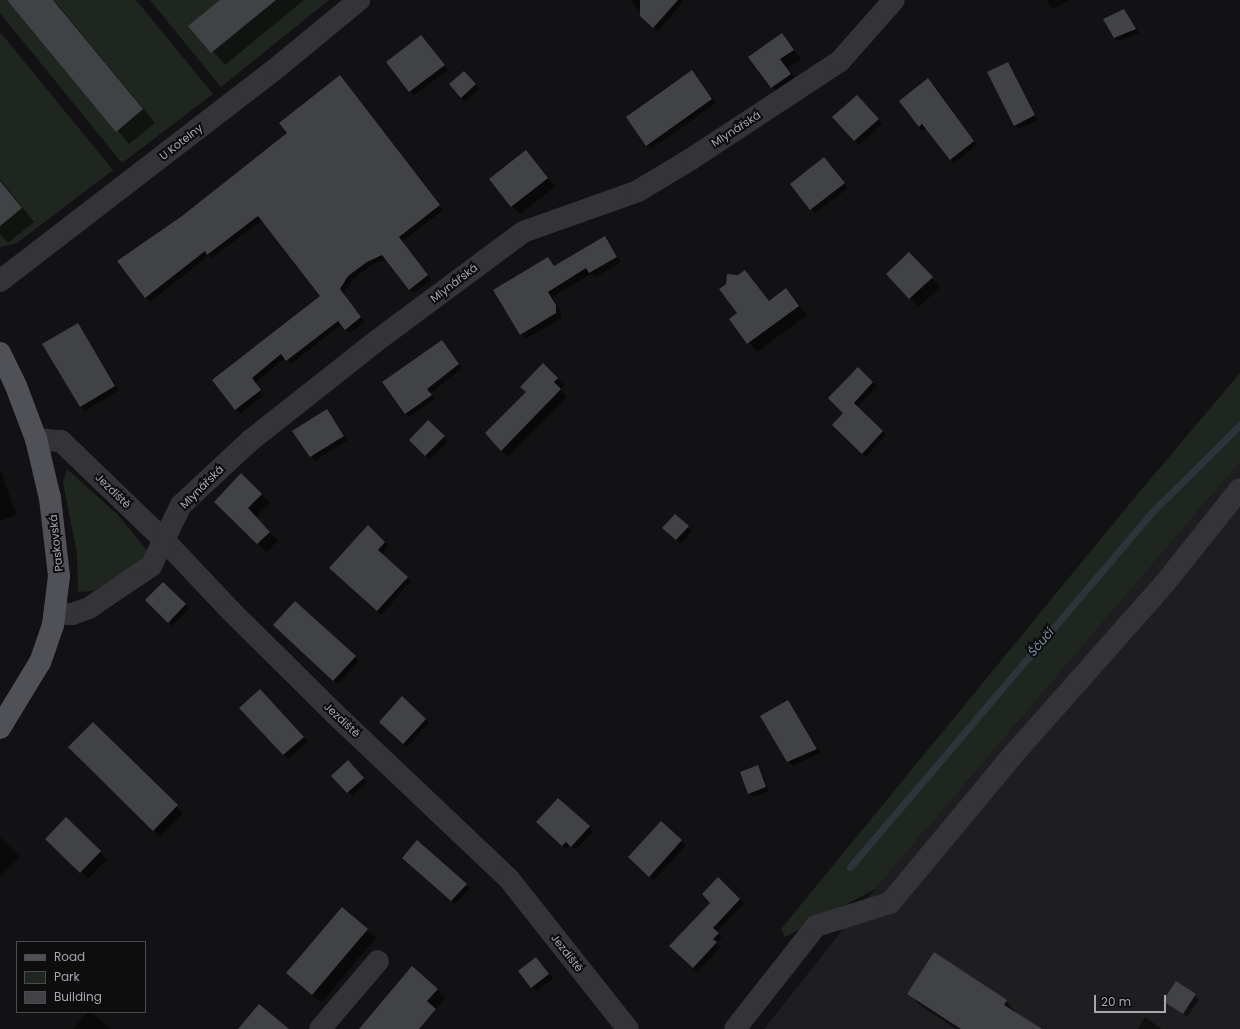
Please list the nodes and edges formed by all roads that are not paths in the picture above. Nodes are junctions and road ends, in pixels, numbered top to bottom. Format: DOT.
graph roads {
  1 [pos="359,0"];
  2 [pos="894,0"];
  3 [pos="0,281"];
  4 [pos="0,353"];
  5 [pos="36,439"];
  6 [pos="1240,489"];
  7 [pos="164,540"];
  8 [pos="55,614"];
  9 [pos="0,728"];
  10 [pos="378,961"];
  11 [pos="320,1029"];
  12 [pos="628,1029"];
  13 [pos="735,1029"];
  1 -- 3 [label="street, U Kotelny"];
  2 -- 7 [label="street, Mlynářská"];
  4 -- 5 [label="main road, Paskovská"];
  5 -- 7 [label="street, Jezdiště"];
  5 -- 8 [label="main road, Paskovská"];
  6 -- 13 [label="street"];
  7 -- 8 [label="street, Mlynářská"];
  7 -- 12 [label="street, Jezdiště"];
  8 -- 9 [label="main road, Paskovská"];
  10 -- 11 [label="street"];
}
